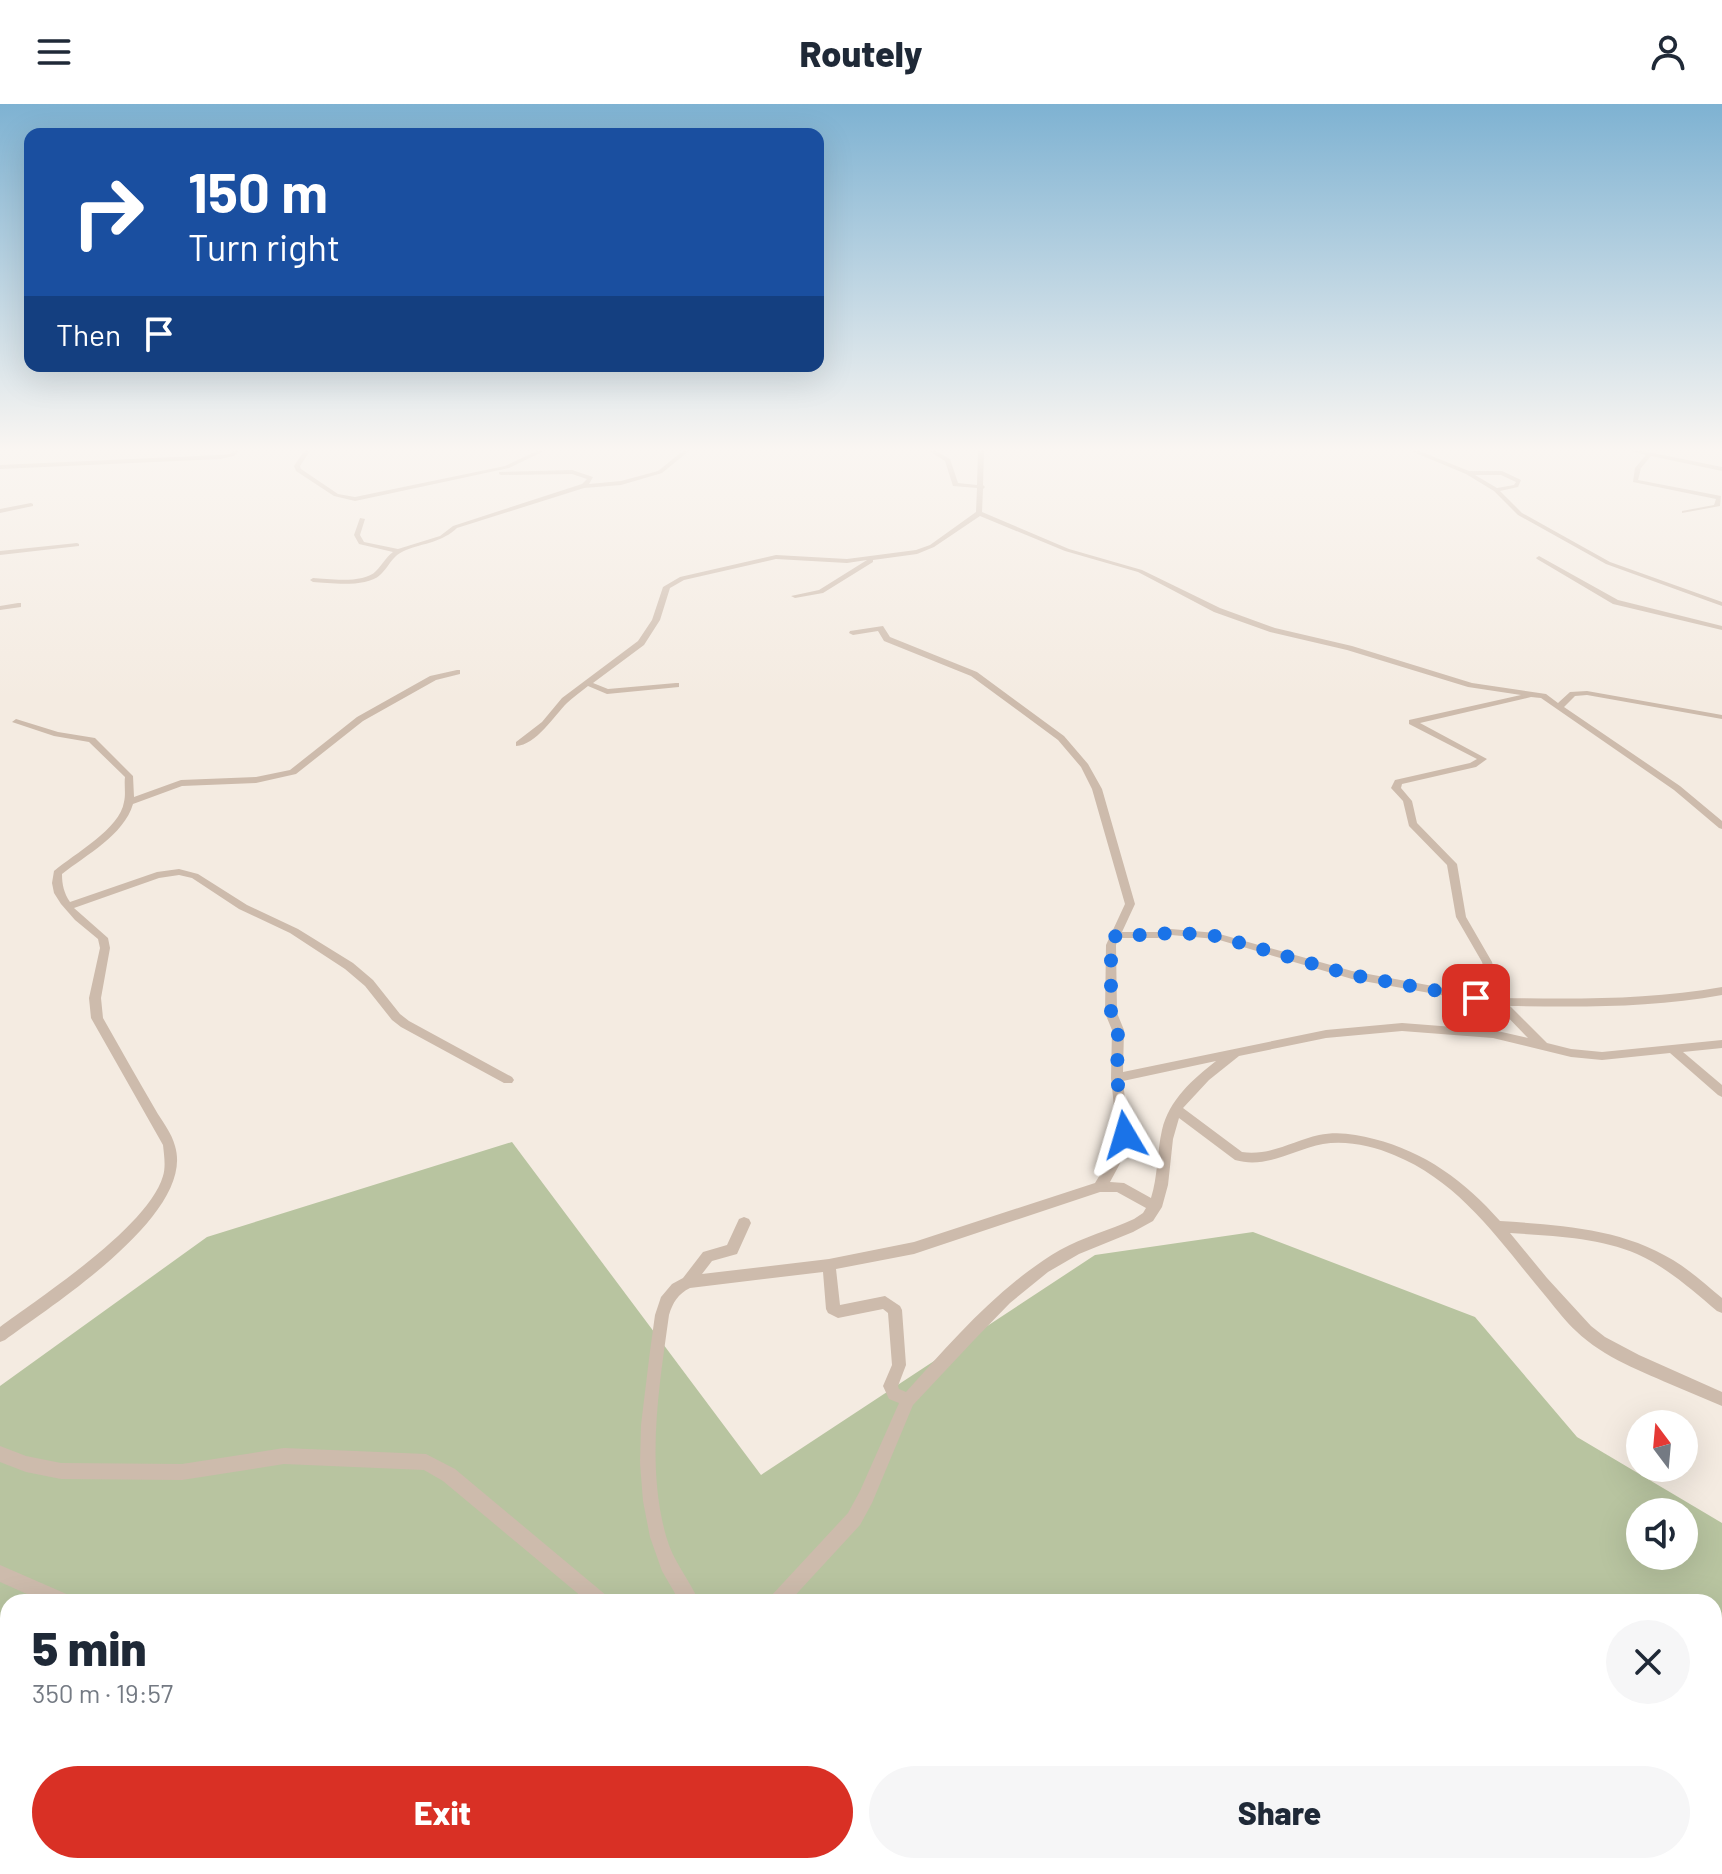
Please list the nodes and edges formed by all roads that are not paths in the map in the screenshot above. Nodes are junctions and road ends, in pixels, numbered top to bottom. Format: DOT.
graph roads {
  1 [pos="357,534"];
  2 [pos="448,534"];
  3 [pos="948,534"];
  4 [pos="1028,534"];
  5 [pos="1555,534"];
  6 [pos="77,545"];
  7 [pos="399,551"];
  8 [pos="0,553"];
  9 [pos="879,558"];
  10 [pos="1539,558"];
  11 [pos="313,580"];
  12 [pos="795,596"];
  13 [pos="1722,604"];
  14 [pos="18,605"];
  15 [pos="0,608"];
  16 [pos="1722,628"];
  17 [pos="853,633"];
  18 [pos="457,672"];
  19 [pos="588,683"];
  20 [pos="676,685"];
  21 [pos="1543,696"];
  22 [pos="1561,705"];
  23 [pos="1722,717"];
  24 [pos="16,722"];
  25 [pos="519,744"];
  26 [pos="130,802"];
  27 [pos="1722,826"];
  28 [pos="69,906"];
  29 [pos="1116,935"];
  30 [pos="1722,991"];
  31 [pos="1499,1002"];
  32 [pos="1722,1044"];
  33 [pos="1543,1046"];
  34 [pos="1672,1049"];
  35 [pos="1235,1054"];
  36 [pos="1117,1078"];
  37 [pos="508,1080"];
  38 [pos="1722,1092"];
  39 [pos="1177,1110"];
  40 [pos="1100,1187"];
  41 [pos="1155,1207"];
  42 [pos="744,1223"];
  43 [pos="1496,1226"];
  44 [pos="829,1265"];
  45 [pos="688,1282"];
  46 [pos="1722,1307"];
  47 [pos="0,1335"];
  48 [pos="1722,1399"];
  49 [pos="908,1400"];
  50 [pos="0,1454"];
  51 [pos="0,1573"];
  52 [pos="47,1594"];
  53 [pos="591,1594"];
  54 [pos="684,1594"];
  55 [pos="784,1594"];
  1 -- 7 [label="street"];
  2 -- 7 [label="street"];
  3 -- 9 [label="street"];
  4 -- 21 [label="street"];
  5 -- 13 [label="street"];
  6 -- 8 [label="street"];
  7 -- 11 [label="street"];
  9 -- 12 [label="street"];
  9 -- 19 [label="street"];
  10 -- 16 [label="street"];
  14 -- 15 [label="street"];
  17 -- 29 [label="street"];
  18 -- 26 [label="street"];
  19 -- 20 [label="street"];
  19 -- 25 [label="street"];
  21 -- 22 [label="street"];
  21 -- 31 [label="street"];
  22 -- 23 [label="street"];
  22 -- 27 [label="street"];
  24 -- 26 [label="street"];
  26 -- 28 [label="street"];
  28 -- 37 [label="street"];
  28 -- 47 [label="street"];
  29 -- 31 [label="street"];
  29 -- 36 [label="street"];
  30 -- 31 [label="street"];
  31 -- 33 [label="street"];
  32 -- 34 [label="street"];
  33 -- 34 [label="street"];
  33 -- 35 [label="street"];
  34 -- 38 [label="street"];
  35 -- 36 [label="street"];
  35 -- 39 [label="street"];
  36 -- 40 [label="street"];
  39 -- 41 [label="street"];
  39 -- 43 [label="street"];
  40 -- 41 [label="street"];
  40 -- 44 [label="street"];
  41 -- 49 [label="street"];
  42 -- 45 [label="street"];
  43 -- 46 [label="street"];
  43 -- 48 [label="street"];
  44 -- 45 [label="street"];
  44 -- 49 [label="street"];
  45 -- 54 [label="street"];
  49 -- 55 [label="street"];
  50 -- 53 [label="street"];
  51 -- 52 [label="street"];
}
